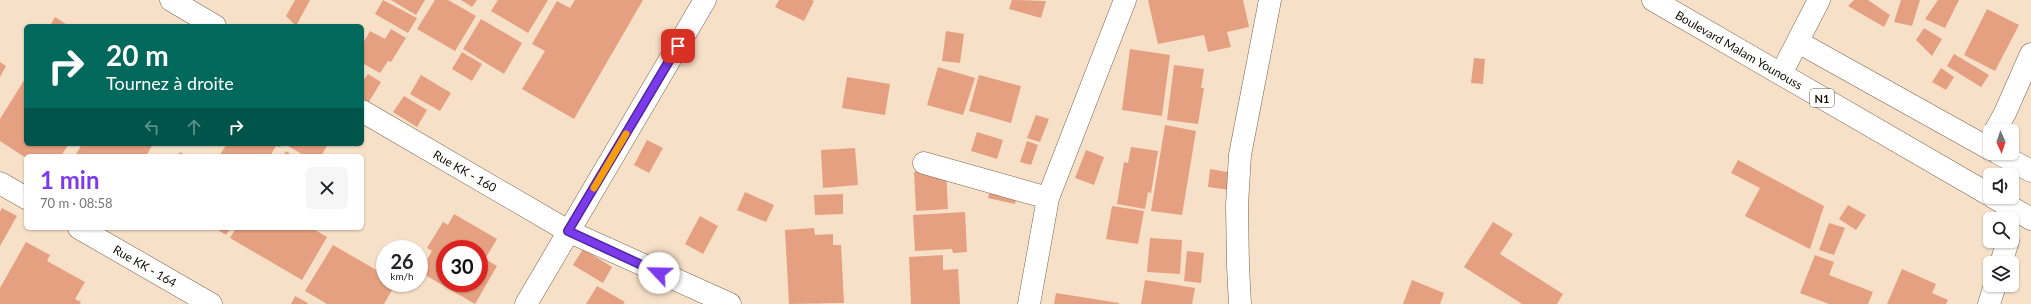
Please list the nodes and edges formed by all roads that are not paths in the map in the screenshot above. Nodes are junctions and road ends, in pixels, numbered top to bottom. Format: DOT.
graph roads {
  1 [pos="170,0"];
  2 [pos="1125,0"];
  3 [pos="1270,0"];
  4 [pos="1653,0"];
  5 [pos="1818,0"];
  6 [pos="699,2"];
  7 [pos="212,24"];
  8 [pos="1798,42"];
  9 [pos="2031,54"];
  10 [pos="1781,74"];
  11 [pos="364,112"];
  12 [pos="2000,124"];
  13 [pos="1983,139"];
  14 [pos="2015,160"];
  15 [pos="924,163"];
  16 [pos="2031,171"];
  17 [pos="0,183"];
  18 [pos="1983,191"];
  19 [pos="24,197"];
  20 [pos="1048,198"];
  21 [pos="2001,204"];
  22 [pos="2021,221"];
  23 [pos="82,230"];
  24 [pos="568,231"];
  25 [pos="1993,292"];
  26 [pos="211,304"];
  27 [pos="526,304"];
  28 [pos="730,304"];
  29 [pos="1029,304"];
  30 [pos="1240,304"];
  31 [pos="1989,304"];
  1 -- 7 [label="street"];
  2 -- 20 [label="street"];
  3 -- 30 [label="street"];
  4 -- 10 [label="street, Boulevard Malam Younouss / N1"];
  5 -- 8 [label="street"];
  6 -- 24 [label="street"];
  8 -- 10 [label="street"];
  8 -- 13 [label="street"];
  9 -- 12 [label="street"];
  10 -- 18 [label="street, Boulevard Malam Younouss / N1"];
  11 -- 24 [label="street, Rue KK - 160"];
  14 -- 16 [label="street"];
  15 -- 20 [label="street"];
  17 -- 19 [label="street"];
  20 -- 29 [label="street"];
  21 -- 22 [label="street"];
  23 -- 26 [label="street, Rue KK - 164"];
  24 -- 27 [label="street"];
  24 -- 28 [label="street, Rue KK - 160"];
  25 -- 31 [label="street"];
}
